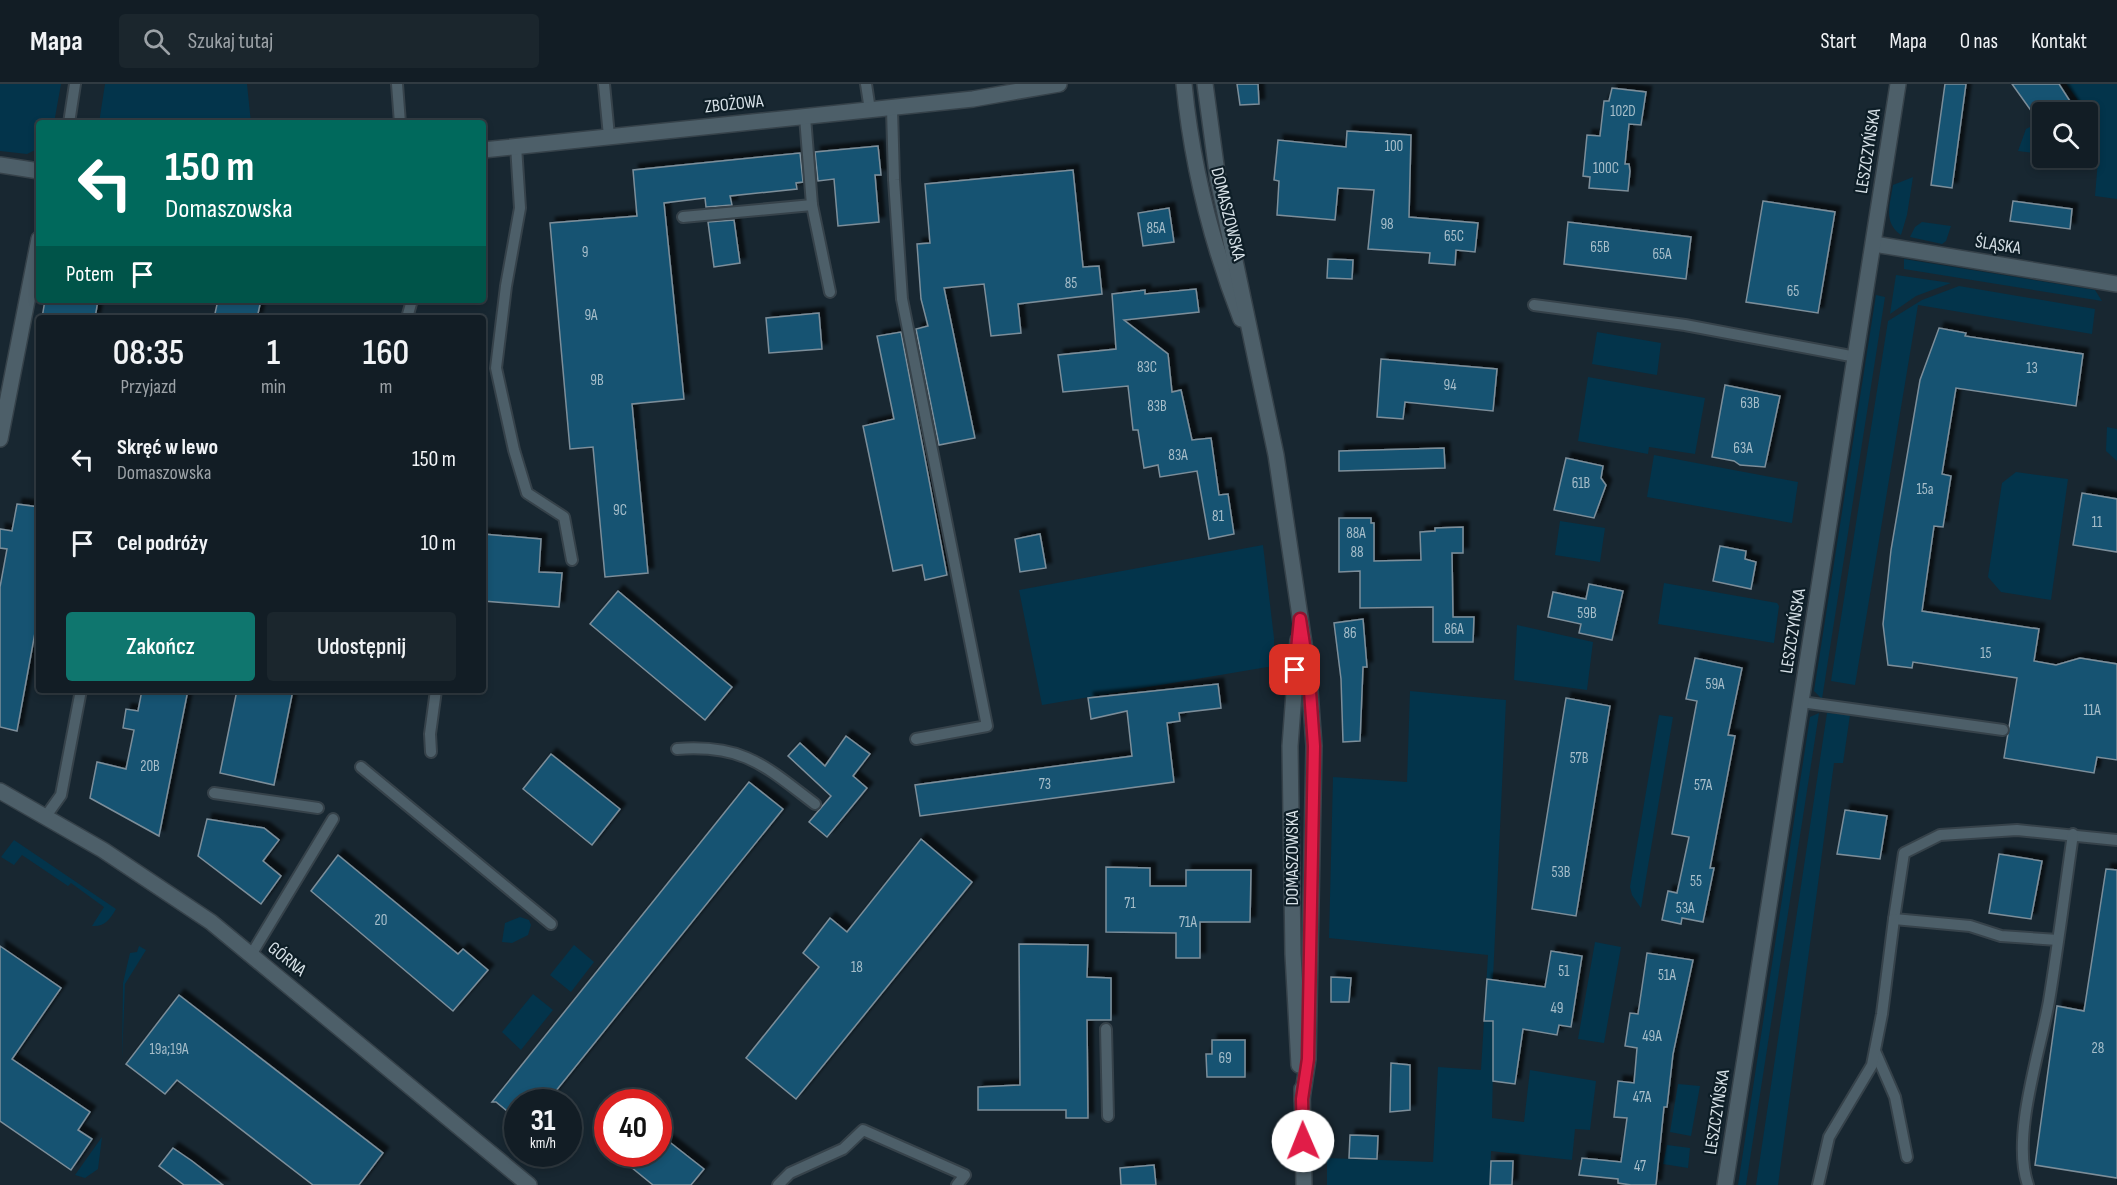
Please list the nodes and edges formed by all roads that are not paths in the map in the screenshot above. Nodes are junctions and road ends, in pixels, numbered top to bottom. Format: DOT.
graph roads {
  1 [pos="75,84"];
  2 [pos="397,84"];
  3 [pos="604,84"];
  4 [pos="867,84"];
  5 [pos="1059,84"];
  6 [pos="1184,84"];
  7 [pos="1206,84"];
  8 [pos="1898,84"];
  9 [pos="892,109"];
  10 [pos="870,110"];
  11 [pos="805,117"];
  12 [pos="69,120"];
  13 [pos="400,120"];
  14 [pos="609,136"];
  15 [pos="516,146"];
  16 [pos="486,150"];
  17 [pos="0,165"];
  18 [pos="36,171"];
  19 [pos="812,205"];
  20 [pos="683,218"];
  21 [pos="1874,244"];
  22 [pos="36,253"];
  23 [pos="2117,284"];
  24 [pos="830,292"];
  25 [pos="1534,305"];
  26 [pos="1252,349"];
  27 [pos="1856,357"];
  28 [pos="0,439"];
  29 [pos="572,560"];
  30 [pos="1300,619"];
  31 [pos="80,693"];
  32 [pos="436,693"];
  33 [pos="1801,702"];
  34 [pos="2003,730"];
  35 [pos="916,738"];
  36 [pos="677,749"];
  37 [pos="431,752"];
  38 [pos="360,767"];
  39 [pos="0,791"];
  40 [pos="214,793"];
  41 [pos="815,804"];
  42 [pos="318,808"];
  43 [pos="46,816"];
  44 [pos="333,819"];
  45 [pos="2073,834"];
  46 [pos="2117,840"];
  47 [pos="1894,919"];
  48 [pos="551,924"];
  49 [pos="2058,940"];
  50 [pos="251,955"];
  51 [pos="1106,1029"];
  52 [pos="1875,1051"];
  53 [pos="1302,1099"];
  54 [pos="1108,1116"];
  55 [pos="1907,1157"];
  56 [pos="529,1185"];
  57 [pos="778,1185"];
  58 [pos="957,1185"];
  59 [pos="1304,1185"];
  60 [pos="1725,1185"];
  61 [pos="1818,1185"];
  62 [pos="2028,1185"];
  1 -- 12 [label="lane"];
  2 -- 13 [label="lane"];
  3 -- 14 [label="lane"];
  4 -- 10 [label="lane"];
  5 -- 9 [label="street, ZBOŻOWA"];
  6 -- 26 [label="street, DOMASZOWSKA"];
  7 -- 26 [label="street, DOMASZOWSKA"];
  8 -- 21 [label="street, LESZCZYŃSKA"];
  9 -- 10 [label="street, ZBOŻOWA"];
  9 -- 35 [label="lane"];
  10 -- 11 [label="street, ZBOŻOWA"];
  11 -- 14 [label="street, ZBOŻOWA"];
  11 -- 19 [label="lane"];
  14 -- 15 [label="street, ZBOŻOWA"];
  15 -- 16 [label="street, ZBOŻOWA"];
  15 -- 29 [label="lane"];
  17 -- 18 [label="street"];
  19 -- 20 [label="lane"];
  19 -- 24 [label="lane"];
  21 -- 23 [label="street, ŚLĄSKA"];
  21 -- 27 [label="street, LESZCZYŃSKA"];
  22 -- 28 [label="street"];
  25 -- 27 [label="lane"];
  26 -- 30 [label="street, DOMASZOWSKA"];
  27 -- 33 [label="street, LESZCZYŃSKA"];
  30 -- 53 [label="street, DOMASZOWSKA"];
  30 -- 53 [label="street, DOMASZOWSKA"];
  31 -- 43 [label="lane"];
  32 -- 37 [label="lane"];
  33 -- 34 [label="lane"];
  33 -- 60 [label="street, LESZCZYŃSKA"];
  36 -- 41 [label="lane"];
  38 -- 48 [label="lane"];
  39 -- 43 [label="street, GÓRNA"];
  40 -- 42 [label="lane"];
  43 -- 50 [label="street, GÓRNA"];
  44 -- 50 [label="lane"];
  45 -- 46 [label="lane"];
  45 -- 47 [label="lane"];
  45 -- 49 [label="lane"];
  47 -- 49 [label="lane"];
  47 -- 52 [label="lane"];
  49 -- 62 [label="lane"];
  50 -- 56 [label="street, GÓRNA"];
  51 -- 54 [label="lane"];
  52 -- 55 [label="lane"];
  52 -- 61 [label="lane"];
  53 -- 59 [label="street, DOMASZOWSKA"];
  57 -- 58 [label="lane"];
}
